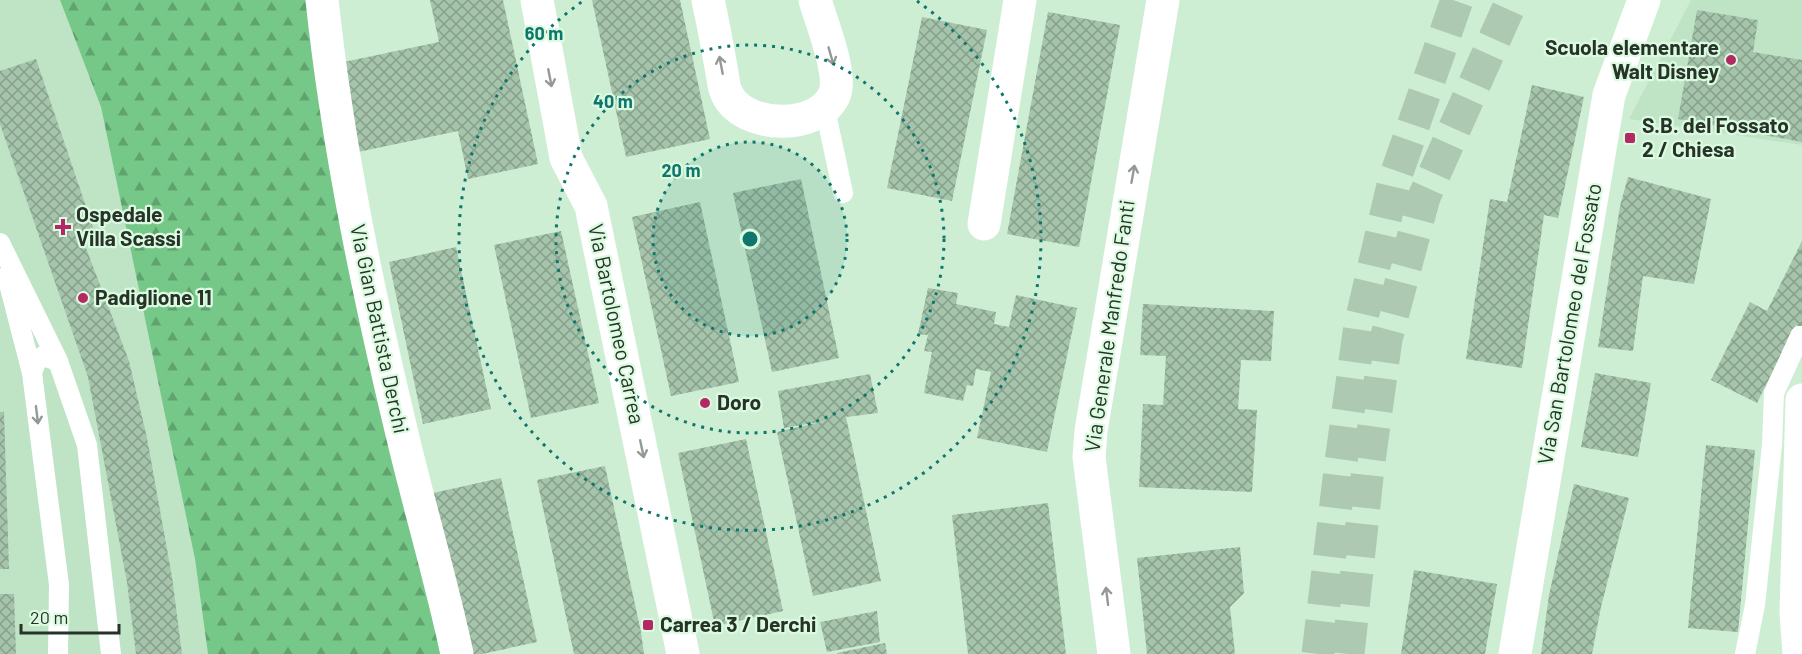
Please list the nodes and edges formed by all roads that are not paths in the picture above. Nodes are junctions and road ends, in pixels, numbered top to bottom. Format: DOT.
graph roads {
  1 [pos="322,0"];
  2 [pos="537,0"];
  3 [pos="708,0"];
  4 [pos="814,0"];
  5 [pos="1020,0"];
  6 [pos="1163,0"];
  7 [pos="1644,0"];
  8 [pos="825,109"];
  9 [pos="843,193"];
  10 [pos="984,224"];
  11 [pos="0,245"];
  12 [pos="1802,336"];
  13 [pos="58,361"];
  14 [pos="32,373"];
  15 [pos="1802,400"];
  16 [pos="58,654"];
  17 [pos="111,654"];
  18 [pos="457,654"];
  19 [pos="683,654"];
  20 [pos="1114,654"];
  21 [pos="1515,654"];
  22 [pos="1744,654"];
  23 [pos="1799,654"];
  1 -- 18 [label="street, Via Gian Battista Derchi"];
  2 -- 19 [label="street, Via Bartolomeo Carrea, one-way"];
  8 -- 3 [label="street, one-way"];
  4 -- 8 [label="street, one-way"];
  5 -- 10 [label="street"];
  20 -- 6 [label="street, Via Generale Manfredo Fanti, one-way"];
  7 -- 21 [label="street, Via San Bartolomeo del Fossato"];
  8 -- 9 [label="lane"];
  11 -- 13 [label="lane"];
  11 -- 14 [label="lane"];
  12 -- 22 [label="lane"];
  13 -- 14 [label="lane"];
  13 -- 17 [label="lane"];
  14 -- 16 [label="lane, one-way"];
  15 -- 23 [label="street"];
}
